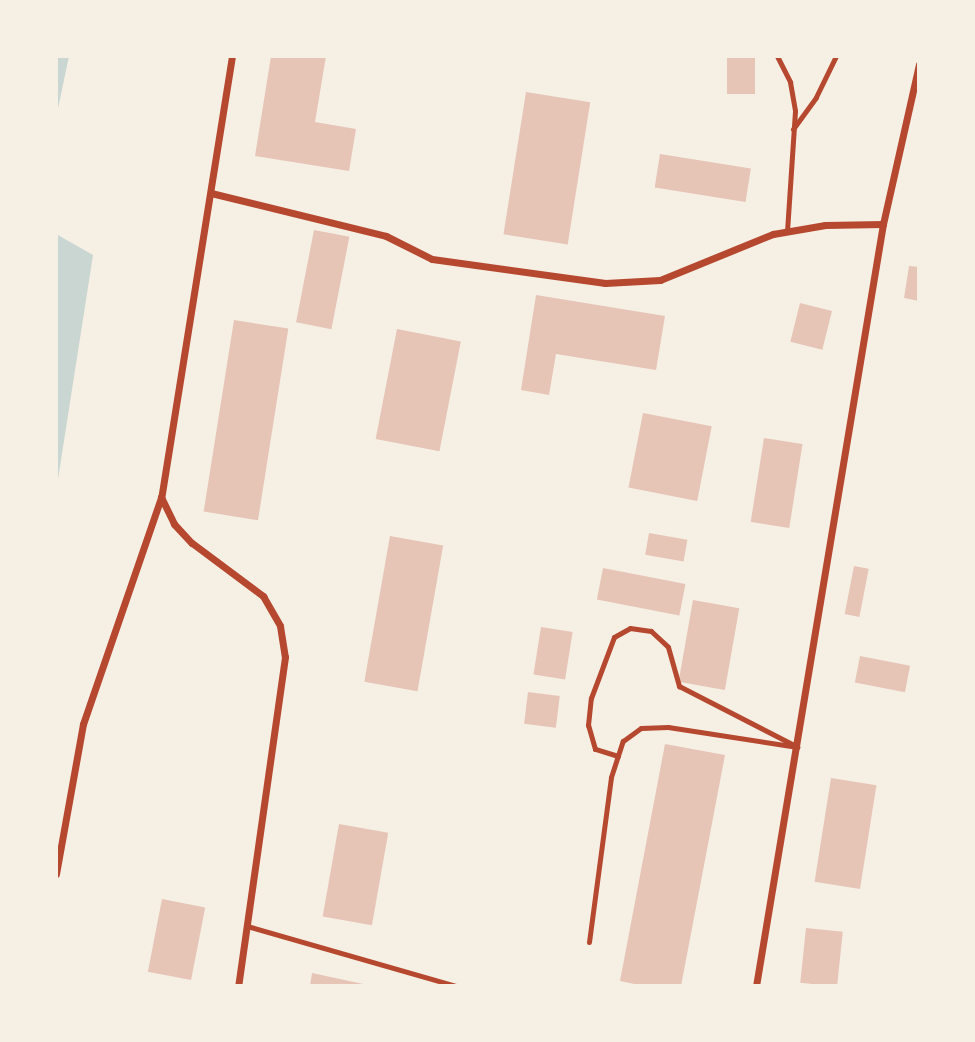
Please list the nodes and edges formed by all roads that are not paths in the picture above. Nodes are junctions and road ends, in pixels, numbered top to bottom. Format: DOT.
graph roads {
  1 [pos="232,56"];
  2 [pos="777,56"];
  3 [pos="836,56"];
  4 [pos="919,64"];
  5 [pos="793,129"];
  6 [pos="211,193"];
  7 [pos="883,224"];
  8 [pos="787,232"];
  9 [pos="162,497"];
  10 [pos="797,747"];
  11 [pos="618,756"];
  12 [pos="56,874"];
  13 [pos="247,926"];
  14 [pos="589,942"];
  15 [pos="239,986"];
  16 [pos="456,986"];
  17 [pos="756,986"];
  1 -- 6 [label="street"];
  2 -- 5 [label="lane"];
  3 -- 5 [label="lane"];
  4 -- 7 [label="street"];
  5 -- 8 [label="lane"];
  6 -- 8 [label="street"];
  6 -- 9 [label="street"];
  7 -- 8 [label="street"];
  7 -- 10 [label="street"];
  9 -- 12 [label="street"];
  9 -- 13 [label="street"];
  10 -- 11 [label="lane"];
  10 -- 11 [label="lane"];
  10 -- 17 [label="street"];
  11 -- 14 [label="lane"];
  13 -- 15 [label="street"];
  13 -- 16 [label="lane"];
}
